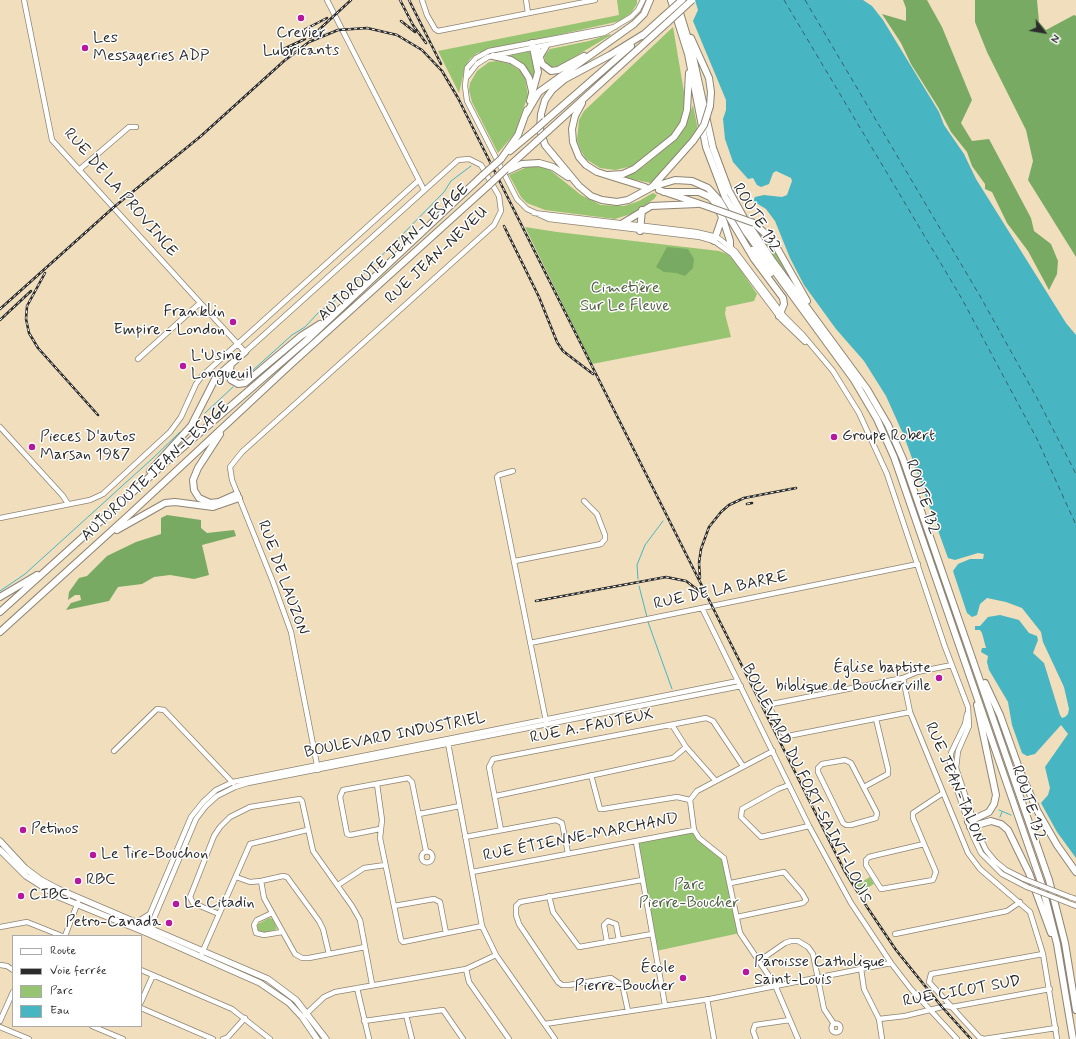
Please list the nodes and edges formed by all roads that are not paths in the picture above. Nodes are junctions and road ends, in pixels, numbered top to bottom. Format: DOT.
graph roads {
  1 [pos="24,0"];
  2 [pos="327,0"];
  3 [pos="422,0"];
  4 [pos="526,0"];
  5 [pos="595,0"];
  6 [pos="643,0"];
  7 [pos="650,0"];
  8 [pos="668,0"];
  9 [pos="671,0"];
  10 [pos="676,0"];
  11 [pos="682,0"];
  12 [pos="692,0"];
  13 [pos="528,13"];
  14 [pos="615,27"];
  15 [pos="685,28"];
  16 [pos="644,34"];
  17 [pos="535,45"];
  18 [pos="546,46"];
  19 [pos="602,47"];
  20 [pos="494,56"];
  21 [pos="540,56"];
  22 [pos="689,71"];
  23 [pos="465,80"];
  24 [pos="532,95"];
  25 [pos="585,98"];
  26 [pos="526,114"];
  27 [pos="136,127"];
  28 [pos="703,136"];
  29 [pos="501,159"];
  30 [pos="79,170"];
  31 [pos="505,171"];
  32 [pos="608,175"];
  33 [pos="418,181"];
  34 [pos="574,181"];
  35 [pos="649,187"];
  36 [pos="424,190"];
  37 [pos="698,204"];
  38 [pos="642,210"];
  39 [pos="534,213"];
  40 [pos="722,218"];
  41 [pos="623,223"];
  42 [pos="641,228"];
  43 [pos="741,237"];
  44 [pos="715,239"];
  45 [pos="730,246"];
  46 [pos="200,303"];
  47 [pos="780,311"];
  48 [pos="334,314"];
  49 [pos="816,318"];
  50 [pos="818,330"];
  51 [pos="237,344"];
  52 [pos="245,352"];
  53 [pos="138,359"];
  54 [pos="230,364"];
  55 [pos="232,419"];
  56 [pos="0,427"];
  57 [pos="230,468"];
  58 [pos="513,470"];
  59 [pos="130,494"];
  60 [pos="238,496"];
  61 [pos="584,501"];
  62 [pos="68,504"];
  63 [pos="0,518"];
  64 [pos="106,536"];
  65 [pos="515,562"];
  66 [pos="918,564"];
  67 [pos="45,571"];
  68 [pos="0,598"];
  69 [pos="702,608"];
  70 [pos="0,612"];
  71 [pos="15,619"];
  72 [pos="0,632"];
  73 [pos="0,638"];
  74 [pos="530,643"];
  75 [pos="974,661"];
  76 [pos="952,665"];
  77 [pos="970,674"];
  78 [pos="903,678"];
  79 [pos="738,681"];
  80 [pos="741,686"];
  81 [pos="678,696"];
  82 [pos="910,712"];
  83 [pos="876,719"];
  84 [pos="546,722"];
  85 [pos="672,725"];
  86 [pos="447,742"];
  87 [pos="686,747"];
  88 [pos="114,751"];
  89 [pos="772,751"];
  90 [pos="743,766"];
  91 [pos="318,767"];
  92 [pos="591,774"];
  93 [pos="260,778"];
  94 [pos="715,780"];
  95 [pos="233,782"];
  96 [pos="377,784"];
  97 [pos="789,785"];
  98 [pos="235,787"];
  99 [pos="864,787"];
  100 [pos="943,793"];
  101 [pos="496,796"];
  102 [pos="690,800"];
  103 [pos="460,806"];
  104 [pos="419,814"];
  105 [pos="191,823"];
  106 [pos="972,823"];
  107 [pos="809,826"];
  108 [pos="380,829"];
  109 [pos="307,830"];
  110 [pos="501,830"];
  111 [pos="694,830"];
  112 [pos="465,837"];
  113 [pos="0,841"];
  114 [pos="636,842"];
  115 [pos="924,844"];
  116 [pos="0,850"];
  117 [pos="426,851"];
  118 [pos="568,853"];
  119 [pos="385,865"];
  120 [pos="472,872"];
  121 [pos="1076,872"];
  122 [pos="236,877"];
  123 [pos="642,880"];
  124 [pos="261,882"];
  125 [pos="731,882"];
  126 [pos="338,885"];
  127 [pos="549,896"];
  128 [pos="79,898"];
  129 [pos="1076,899"];
  130 [pos="1020,902"];
  131 [pos="78,905"];
  132 [pos="1074,905"];
  133 [pos="394,906"];
  134 [pos="155,908"];
  135 [pos="272,913"];
  136 [pos="219,914"];
  137 [pos="150,915"];
  138 [pos="737,917"];
  139 [pos="138,922"];
  140 [pos="147,926"];
  141 [pos="482,926"];
  142 [pos="0,927"];
  143 [pos="145,932"];
  144 [pos="282,932"];
  145 [pos="446,933"];
  146 [pos="652,934"];
  147 [pos="895,934"];
  148 [pos="60,935"];
  149 [pos="65,935"];
  150 [pos="619,940"];
  151 [pos="608,942"];
  152 [pos="365,947"];
  153 [pos="204,950"];
  154 [pos="1058,951"];
  155 [pos="329,954"];
  156 [pos="1043,954"];
  157 [pos="496,955"];
  158 [pos="201,957"];
  159 [pos="759,961"];
  160 [pos="891,963"];
  161 [pos="0,965"];
  162 [pos="12,969"];
  163 [pos="466,969"];
  164 [pos="142,970"];
  165 [pos="861,970"];
  166 [pos="153,975"];
  167 [pos="817,978"];
  168 [pos="372,984"];
  169 [pos="775,985"];
  170 [pos="357,988"];
  171 [pos="1050,989"];
  172 [pos="12,994"];
  173 [pos="707,999"];
  174 [pos="142,1000"];
  175 [pos="665,1005"];
  176 [pos="952,1007"];
  177 [pos="142,1008"];
  178 [pos="1076,1010"];
  179 [pos="628,1011"];
  180 [pos="929,1011"];
  181 [pos="304,1015"];
  182 [pos="406,1015"];
  183 [pos="245,1018"];
  184 [pos="879,1019"];
  185 [pos="790,1020"];
  186 [pos="0,1021"];
  187 [pos="364,1021"];
  188 [pos="545,1024"];
  189 [pos="834,1024"];
  190 [pos="0,1027"];
  191 [pos="94,1027"];
  192 [pos="1056,1028"];
  193 [pos="22,1038"];
  194 [pos="29,1039"];
  195 [pos="123,1039"];
  196 [pos="212,1039"];
  197 [pos="223,1039"];
  198 [pos="270,1039"];
  199 [pos="317,1039"];
  200 [pos="326,1039"];
  201 [pos="369,1039"];
  202 [pos="412,1039"];
  203 [pos="462,1039"];
  204 [pos="509,1039"];
  205 [pos="555,1039"];
  206 [pos="714,1039"];
  207 [pos="756,1039"];
  208 [pos="798,1039"];
  209 [pos="882,1039"];
  210 [pos="957,1039"];
  211 [pos="1057,1039"];
  212 [pos="1073,1039"];
  1 -- 30 [label="street, RUE DE LA PROVINCE"];
  2 -- 33 [label="street"];
  3 -- 13 [label="street"];
  4 -- 13 [label="street"];
  5 -- 13 [label="street"];
  6 -- 14 [label="street"];
  7 -- 19 [label="highway"];
  8 -- 22 [label="highway"];
  9 -- 28 [label="highway, ROUTE 132"];
  10 -- 15 [label="highway"];
  11 -- 16 [label="highway, bridge"];
  12 -- 25 [label="highway, AUTOROUTE JEAN-LESAGE, bridge"];
  14 -- 17 [label="street"];
  14 -- 18 [label="street"];
  15 -- 35 [label="highway, bridge"];
  15 -- 49 [label="highway, ROUTE 132"];
  16 -- 29 [label="highway, bridge"];
  16 -- 34 [label="highway"];
  17 -- 18 [label="street"];
  17 -- 20 [label="street"];
  17 -- 21 [label="highway"];
  17 -- 23 [label="street"];
  17 -- 24 [label="highway"];
  18 -- 21 [label="highway"];
  19 -- 21 [label="highway"];
  19 -- 26 [label="highway"];
  20 -- 23 [label="street"];
  20 -- 24 [label="highway"];
  22 -- 28 [label="highway"];
  22 -- 32 [label="highway"];
  23 -- 39 [label="street"];
  24 -- 26 [label="highway"];
  25 -- 31 [label="highway, AUTOROUTE JEAN-LESAGE, bridge"];
  25 -- 32 [label="highway"];
  26 -- 29 [label="highway"];
  27 -- 30 [label="street"];
  28 -- 50 [label="highway, ROUTE 132"];
  29 -- 48 [label="highway, AUTOROUTE JEAN-LESAGE, bridge"];
  30 -- 46 [label="street, RUE DE LA PROVINCE"];
  31 -- 34 [label="highway"];
  31 -- 55 [label="highway, AUTOROUTE JEAN-LESAGE, bridge"];
  32 -- 35 [label="highway"];
  33 -- 36 [label="street"];
  33 -- 51 [label="street"];
  34 -- 35 [label="highway"];
  35 -- 43 [label="highway"];
  36 -- 52 [label="street, RUE JEAN-NEVEU"];
  36 -- 57 [label="street, RUE JEAN-NEVEU"];
  37 -- 38 [label="highway"];
  37 -- 40 [label="highway"];
  37 -- 49 [label="highway, bridge"];
  38 -- 41 [label="highway"];
  38 -- 42 [label="highway"];
  39 -- 41 [label="street"];
  39 -- 42 [label="street"];
  40 -- 44 [label="highway"];
  40 -- 45 [label="highway"];
  41 -- 42 [label="street"];
  42 -- 44 [label="street"];
  43 -- 47 [label="highway"];
  43 -- 50 [label="highway"];
  44 -- 45 [label="street"];
  44 -- 47 [label="street"];
  45 -- 47 [label="street"];
  46 -- 51 [label="street, RUE DE LA PROVINCE"];
  46 -- 53 [label="street"];
  47 -- 66 [label="street"];
  48 -- 54 [label="highway"];
  48 -- 59 [label="highway, AUTOROUTE JEAN-LESAGE"];
  49 -- 75 [label="highway, ROUTE 132"];
  50 -- 77 [label="highway, ROUTE 132"];
  51 -- 52 [label="street, RUE DE LA PROVINCE"];
  51 -- 62 [label="street"];
  52 -- 54 [label="highway"];
  54 -- 59 [label="highway"];
  55 -- 60 [label="highway"];
  55 -- 64 [label="highway, AUTOROUTE JEAN-LESAGE"];
  56 -- 62 [label="street"];
  57 -- 60 [label="street, RUE DE LAUZON"];
  58 -- 65 [label="street"];
  59 -- 67 [label="highway, AUTOROUTE JEAN-LESAGE"];
  60 -- 64 [label="highway"];
  60 -- 91 [label="street, RUE DE LAUZON"];
  61 -- 65 [label="street"];
  62 -- 63 [label="street"];
  64 -- 71 [label="highway, AUTOROUTE JEAN-LESAGE"];
  65 -- 74 [label="street"];
  66 -- 69 [label="street, RUE DE LA BARRE"];
  66 -- 76 [label="street"];
  67 -- 68 [label="highway"];
  67 -- 70 [label="highway, AUTOROUTE JEAN-LESAGE"];
  69 -- 74 [label="street, RUE DE LA BARRE"];
  69 -- 79 [label="street, BOULEVARD DU FORT-SAINT-LOUIS"];
  71 -- 72 [label="highway, AUTOROUTE JEAN-LESAGE"];
  71 -- 73 [label="highway"];
  74 -- 84 [label="street"];
  75 -- 121 [label="highway"];
  75 -- 178 [label="highway, ROUTE 132"];
  76 -- 78 [label="street"];
  76 -- 106 [label="street"];
  77 -- 106 [label="highway"];
  77 -- 154 [label="highway, ROUTE 132"];
  78 -- 82 [label="street, RUE JEAN-TALON"];
  78 -- 83 [label="street"];
  79 -- 80 [label="street, BOULEVARD DU FORT-SAINT-LOUIS"];
  79 -- 81 [label="street, BOULEVARD INDUSTRIEL"];
  80 -- 81 [label="street, BOULEVARD INDUSTRIEL"];
  80 -- 89 [label="street, BOULEVARD DU FORT-SAINT-LOUIS"];
  81 -- 84 [label="street, BOULEVARD INDUSTRIEL"];
  82 -- 83 [label="street"];
  82 -- 100 [label="street, RUE JEAN-TALON"];
  83 -- 99 [label="street"];
  84 -- 86 [label="street, BOULEVARD INDUSTRIEL"];
  85 -- 87 [label="street"];
  85 -- 90 [label="street, RUE A.-FAUTEUX"];
  85 -- 101 [label="street, RUE A.-FAUTEUX"];
  86 -- 91 [label="street, BOULEVARD INDUSTRIEL"];
  86 -- 103 [label="street"];
  87 -- 92 [label="street"];
  87 -- 94 [label="street"];
  88 -- 95 [label="street"];
  89 -- 90 [label="street"];
  89 -- 97 [label="street, BOULEVARD DU FORT-SAINT-LOUIS"];
  90 -- 94 [label="street"];
  91 -- 93 [label="street, BOULEVARD INDUSTRIEL"];
  92 -- 101 [label="street"];
  92 -- 102 [label="street"];
  93 -- 95 [label="street, BOULEVARD INDUSTRIEL"];
  93 -- 98 [label="street, BOULEVARD INDUSTRIEL"];
  94 -- 102 [label="street"];
  95 -- 98 [label="street"];
  95 -- 105 [label="street, BOULEVARD INDUSTRIEL"];
  96 -- 104 [label="street"];
  96 -- 108 [label="street"];
  96 -- 108 [label="street"];
  97 -- 107 [label="street, BOULEVARD DU FORT-SAINT-LOUIS"];
  97 -- 107 [label="street"];
  98 -- 105 [label="street, BOULEVARD INDUSTRIEL"];
  99 -- 99 [label="street"];
  100 -- 115 [label="street"];
  100 -- 130 [label="street, RUE JEAN-TALON"];
  101 -- 110 [label="street, RUE A.-FAUTEUX"];
  102 -- 111 [label="street"];
  103 -- 104 [label="street"];
  103 -- 112 [label="street"];
  104 -- 117 [label="street"];
  105 -- 134 [label="street, BOULEVARD INDUSTRIEL"];
  106 -- 129 [label="street, bridge"];
  106 -- 132 [label="street, bridge"];
  106 -- 154 [label="highway"];
  107 -- 160 [label="street, BOULEVARD DU FORT-SAINT-LOUIS"];
  108 -- 119 [label="street"];
  109 -- 122 [label="street"];
  109 -- 126 [label="street"];
  109 -- 136 [label="street"];
  110 -- 112 [label="street"];
  110 -- 118 [label="street"];
  111 -- 114 [label="street, RUE ÉTIENNE-MARCHAND"];
  111 -- 125 [label="street"];
  112 -- 120 [label="street"];
  113 -- 128 [label="main road"];
  114 -- 118 [label="street, RUE ÉTIENNE-MARCHAND"];
  114 -- 123 [label="street"];
  115 -- 115 [label="street"];
  116 -- 131 [label="main road"];
  118 -- 120 [label="street, RUE ÉTIENNE-MARCHAND"];
  119 -- 126 [label="street"];
  119 -- 133 [label="street"];
  120 -- 141 [label="street"];
  122 -- 124 [label="street"];
  122 -- 136 [label="street"];
  123 -- 127 [label="street"];
  123 -- 146 [label="street"];
  124 -- 135 [label="street"];
  124 -- 155 [label="street"];
  125 -- 138 [label="street"];
  125 -- 138 [label="street"];
  126 -- 152 [label="street"];
  127 -- 151 [label="street"];
  127 -- 179 [label="street"];
  128 -- 131 [label="street"];
  128 -- 139 [label="main road"];
  130 -- 147 [label="street"];
  130 -- 156 [label="street, RUE JEAN-TALON"];
  131 -- 143 [label="main road"];
  131 -- 149 [label="street"];
  133 -- 145 [label="street"];
  133 -- 145 [label="street"];
  134 -- 137 [label="street, BOULEVARD INDUSTRIEL"];
  134 -- 140 [label="street, BOULEVARD INDUSTRIEL"];
  135 -- 144 [label="street"];
  135 -- 144 [label="street"];
  136 -- 153 [label="street"];
  137 -- 139 [label="main road"];
  137 -- 140 [label="street, BOULEVARD INDUSTRIEL"];
  138 -- 159 [label="street"];
  139 -- 140 [label="main road"];
  140 -- 143 [label="street, BOULEVARD INDUSTRIEL"];
  140 -- 153 [label="main road"];
  141 -- 145 [label="street"];
  141 -- 157 [label="street"];
  142 -- 148 [label="street"];
  143 -- 158 [label="main road"];
  144 -- 155 [label="street"];
  146 -- 150 [label="street"];
  146 -- 175 [label="street"];
  150 -- 151 [label="street"];
  150 -- 151 [label="street"];
  152 -- 155 [label="street"];
  152 -- 168 [label="street"];
  153 -- 158 [label="street"];
  153 -- 181 [label="main road"];
  154 -- 212 [label="highway, ROUTE 132"];
  156 -- 171 [label="street, RUE JEAN-TALON"];
  156 -- 176 [label="street"];
  157 -- 163 [label="street"];
  157 -- 188 [label="street"];
  158 -- 181 [label="main road"];
  159 -- 167 [label="street"];
  159 -- 169 [label="street"];
  160 -- 165 [label="street"];
  160 -- 180 [label="street, BOULEVARD DU FORT-SAINT-LOUIS"];
  161 -- 162 [label="street"];
  163 -- 168 [label="street"];
  163 -- 204 [label="street"];
  164 -- 166 [label="street"];
  165 -- 167 [label="street"];
  165 -- 184 [label="street"];
  166 -- 174 [label="street"];
  166 -- 183 [label="street"];
  167 -- 169 [label="street"];
  167 -- 189 [label="street"];
  168 -- 170 [label="street"];
  169 -- 173 [label="street"];
  169 -- 185 [label="street"];
  170 -- 181 [label="street"];
  170 -- 187 [label="street"];
  171 -- 176 [label="street, RUE CICOT SUD"];
  171 -- 192 [label="street, RUE JEAN-TALON"];
  172 -- 186 [label="street"];
  173 -- 175 [label="street"];
  173 -- 206 [label="street"];
  175 -- 179 [label="street"];
  176 -- 180 [label="street, RUE CICOT SUD"];
  176 -- 192 [label="street"];
  177 -- 196 [label="street"];
  179 -- 188 [label="street"];
  180 -- 184 [label="street, RUE CICOT SUD"];
  180 -- 210 [label="street, BOULEVARD DU FORT-SAINT-LOUIS"];
  181 -- 199 [label="main road"];
  181 -- 200 [label="main road"];
  182 -- 187 [label="street"];
  182 -- 202 [label="street"];
  182 -- 203 [label="street"];
  183 -- 197 [label="street"];
  183 -- 198 [label="street"];
  184 -- 209 [label="street"];
  185 -- 207 [label="street"];
  185 -- 208 [label="street"];
  187 -- 201 [label="street"];
  188 -- 205 [label="street"];
  190 -- 193 [label="street"];
  191 -- 195 [label="street"];
  192 -- 211 [label="street, RUE JEAN-TALON"];
  193 -- 194 [label="street"];
}
